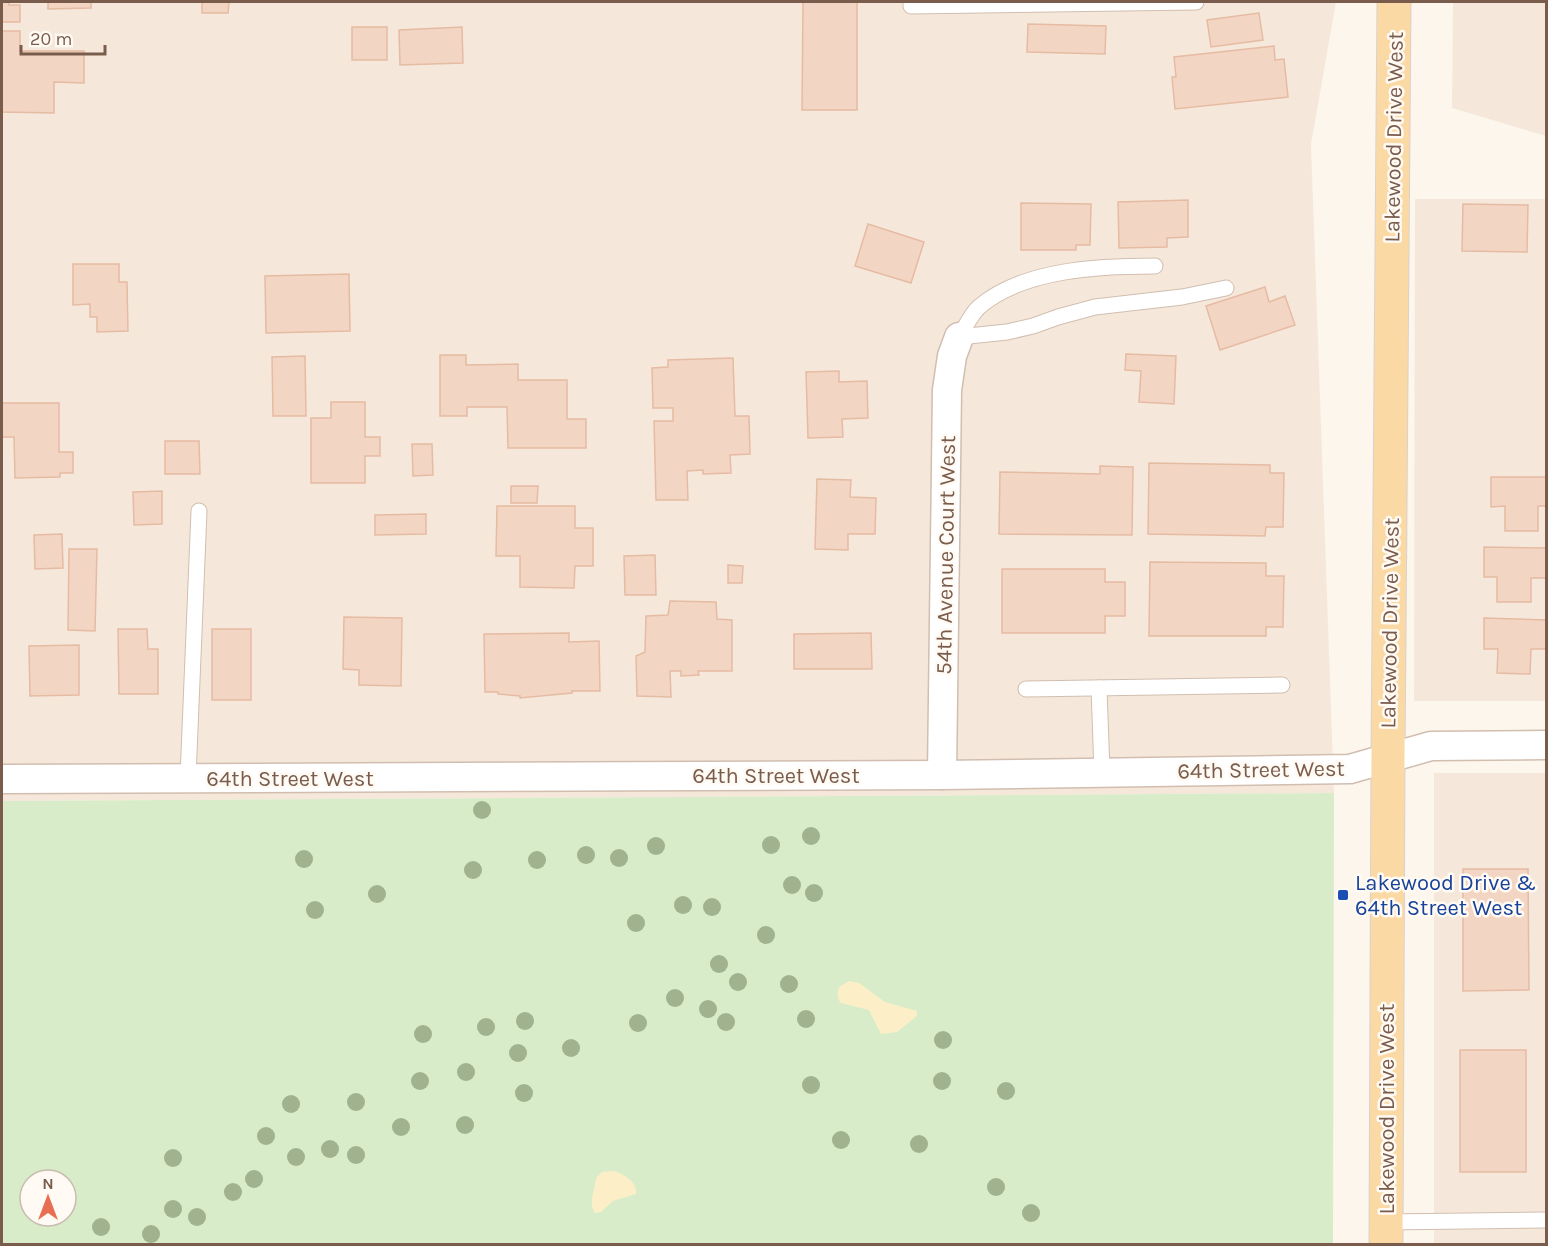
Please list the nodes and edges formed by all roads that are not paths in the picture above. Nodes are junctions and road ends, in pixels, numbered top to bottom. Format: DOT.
graph roads {
  1 [pos="912,2"];
  2 [pos="1196,2"];
  3 [pos="1394,2"];
  4 [pos="1155,266"];
  5 [pos="1226,288"];
  6 [pos="959,338"];
  7 [pos="199,511"];
  8 [pos="1282,685"];
  9 [pos="1099,688"];
  10 [pos="1026,689"];
  11 [pos="1546,745"];
  12 [pos="1388,757"];
  13 [pos="1102,772"];
  14 [pos="942,775"];
  15 [pos="188,778"];
  16 [pos="2,779"];
  17 [pos="1546,1220"];
  18 [pos="1386,1233"];
  1 -- 2 [label="lane"];
  3 -- 12 [label="main road, Lakewood Drive West"];
  4 -- 6 [label="lane"];
  5 -- 6 [label="lane"];
  6 -- 14 [label="street, 54th Avenue Court West"];
  7 -- 15 [label="lane"];
  8 -- 9 [label="lane"];
  9 -- 10 [label="lane"];
  9 -- 13 [label="lane"];
  11 -- 12 [label="street, 64th Street West"];
  12 -- 13 [label="street, 64th Street West"];
  12 -- 18 [label="main road, Lakewood Drive West"];
  13 -- 14 [label="street, 64th Street West"];
  14 -- 15 [label="street, 64th Street West"];
  15 -- 16 [label="street, 64th Street West"];
  17 -- 18 [label="lane"];
}
